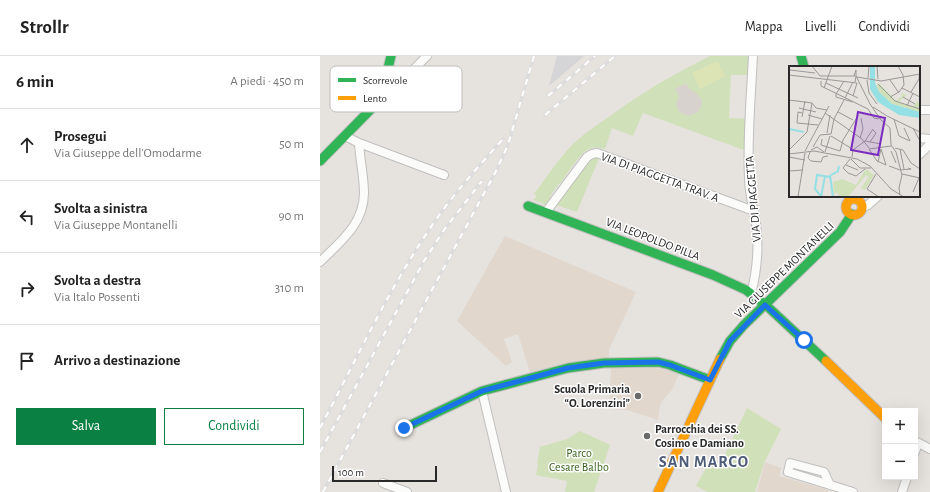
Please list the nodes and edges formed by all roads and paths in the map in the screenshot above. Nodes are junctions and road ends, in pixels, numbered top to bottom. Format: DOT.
graph roads {
  1 [pos="391,56"];
  2 [pos="427,56"];
  3 [pos="753,56"];
  4 [pos="801,56"];
  5 [pos="389,66"];
  6 [pos="417,66"];
  7 [pos="804,66"];
  8 [pos="368,112"];
  9 [pos="345,136"];
  10 [pos="359,143"];
  11 [pos="930,144"];
  12 [pos="920,154"];
  13 [pos="320,161"];
  14 [pos="444,175"];
  15 [pos="877,197"];
  16 [pos="846,199"];
  17 [pos="528,206"];
  18 [pos="862,208"];
  19 [pos="754,211"];
  20 [pos="546,212"];
  21 [pos="852,214"];
  22 [pos="320,262"];
  23 [pos="752,294"];
  24 [pos="765,305"];
  25 [pos="710,380"];
  26 [pos="482,391"];
  27 [pos="882,415"];
  28 [pos="404,428"];
  29 [pos="918,443"];
  30 [pos="930,449"];
  31 [pos="906,480"];
  32 [pos="383,483"];
  33 [pos="830,485"];
  34 [pos="406,492"];
  35 [pos="506,492"];
  36 [pos="658,492"];
  37 [pos="853,492"];
  38 [pos="902,492"];
  1 -- 5 [label="street"];
  2 -- 6 [label="street"];
  3 -- 19 [label="street, VIA DI PIAGGETTA"];
  4 -- 7 [label="street"];
  8 -- 9 [label="street"];
  9 -- 10 [label="street"];
  9 -- 13 [label="street"];
  10 -- 14 [label="street"];
  10 -- 22 [label="street"];
  11 -- 12 [label="street"];
  15 -- 18 [label="street"];
  16 -- 18 [label="street"];
  16 -- 21 [label="street"];
  17 -- 20 [label="street, VIA LEOPOLDO PILLA"];
  18 -- 21 [label="street"];
  19 -- 20 [label="street, VIA DI PIAGGETTA TRAV. A"];
  19 -- 23 [label="street, VIA DI PIAGGETTA"];
  20 -- 23 [label="street, VIA LEOPOLDO PILLA"];
  21 -- 24 [label="street, VIA GIUSEPPE MONTANELLI"];
  23 -- 24 [label="street, VIA LEOPOLDO PILLA"];
  24 -- 25 [label="street, VIA GIUSEPPE MONTANELLI"];
  24 -- 27 [label="street, VIA LEOPOLDO PILLA"];
  25 -- 26 [label="street"];
  25 -- 36 [label="street, VIA GIUSEPPE MONTANELLI"];
  26 -- 28 [label="street"];
  26 -- 35 [label="street"];
  29 -- 30 [label="street"];
  31 -- 38 [label="street"];
  32 -- 34 [label="street"];
  33 -- 33 [label="street"];
  33 -- 37 [label="street"];
}
